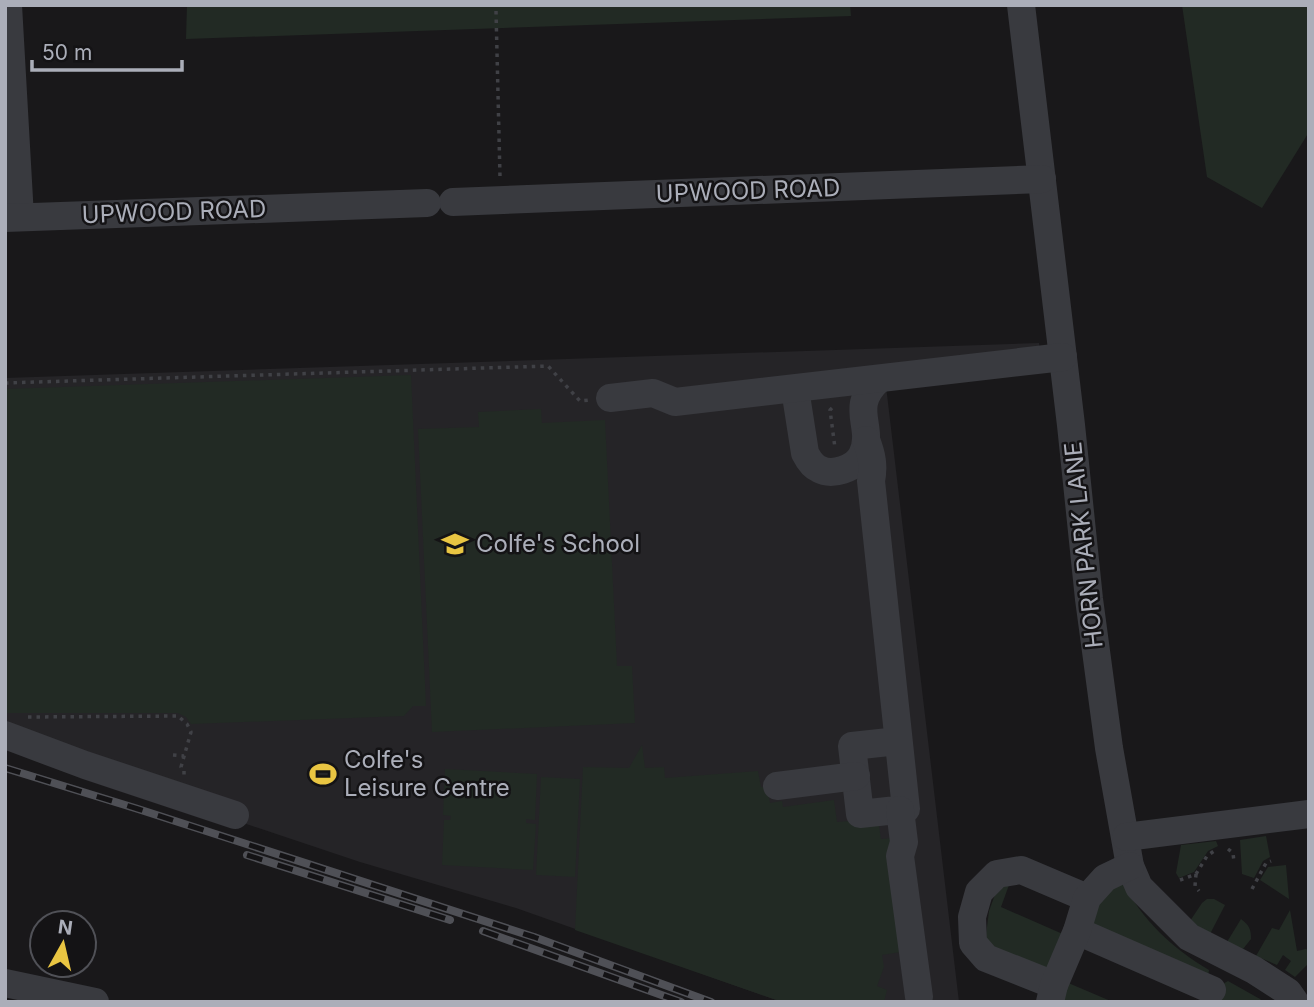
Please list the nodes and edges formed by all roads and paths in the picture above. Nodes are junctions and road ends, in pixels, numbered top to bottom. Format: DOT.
graph roads {
  1 [pos="8,5"];
  2 [pos="1021,5"];
  3 [pos="496,11"];
  4 [pos="1042,179"];
  5 [pos="501,199"];
  6 [pos="12,218"];
  7 [pos="1063,356"];
  8 [pos="878,379"];
  9 [pos="5,383"];
  10 [pos="795,389"];
  11 [pos="610,398"];
  12 [pos="864,461"];
  13 [pos="12,726"];
  14 [pos="898,741"];
  15 [pos="173,755"];
  16 [pos="184,756"];
  17 [pos="181,767"];
  18 [pos="856,776"];
  19 [pos="777,786"];
  20 [pos="900,810"];
  21 [pos="1309,814"];
  22 [pos="235,815"];
  23 [pos="1126,837"];
  24 [pos="1271,861"];
  25 [pos="1234,862"];
  26 [pos="1130,866"];
  27 [pos="1196,874"];
  28 [pos="1180,880"];
  29 [pos="1252,889"];
  30 [pos="1199,891"];
  31 [pos="1087,898"];
  32 [pos="1077,931"];
  33 [pos="1224,957"];
  34 [pos="5,983"];
  35 [pos="1052,993"];
  36 [pos="1210,996"];
  37 [pos="919,998"];
  38 [pos="95,1002"];
  39 [pos="1295,1002"];
  1 -- 6 [label="street"];
  2 -- 4 [label="street, HORN PARK LANE"];
  3 -- 5 [label="path"];
  4 -- 5 [label="street, UPWOOD ROAD"];
  4 -- 7 [label="street, HORN PARK LANE"];
  5 -- 6 [label="street, UPWOOD ROAD"];
  7 -- 8 [label="street"];
  7 -- 23 [label="street, HORN PARK LANE"];
  8 -- 10 [label="street"];
  8 -- 12 [label="street"];
  9 -- 11 [label="path"];
  10 -- 11 [label="street"];
  10 -- 12 [label="street"];
  12 -- 14 [label="street"];
  13 -- 16 [label="path"];
  13 -- 22 [label="street"];
  14 -- 18 [label="street"];
  14 -- 20 [label="street"];
  15 -- 16 [label="path"];
  16 -- 17 [label="path"];
  18 -- 19 [label="street"];
  18 -- 20 [label="street"];
  20 -- 37 [label="street"];
  21 -- 23 [label="street"];
  23 -- 26 [label="street, HORN PARK LANE"];
  24 -- 29 [label="path"];
  25 -- 27 [label="path"];
  26 -- 31 [label="street"];
  26 -- 33 [label="street, HORN PARK LANE"];
  27 -- 28 [label="path"];
  27 -- 30 [label="path"];
  31 -- 32 [label="street"];
  31 -- 35 [label="street"];
  32 -- 35 [label="street"];
  32 -- 36 [label="street"];
  33 -- 36 [label="street"];
  33 -- 39 [label="street, HORN PARK LANE"];
  34 -- 38 [label="street"];
}
